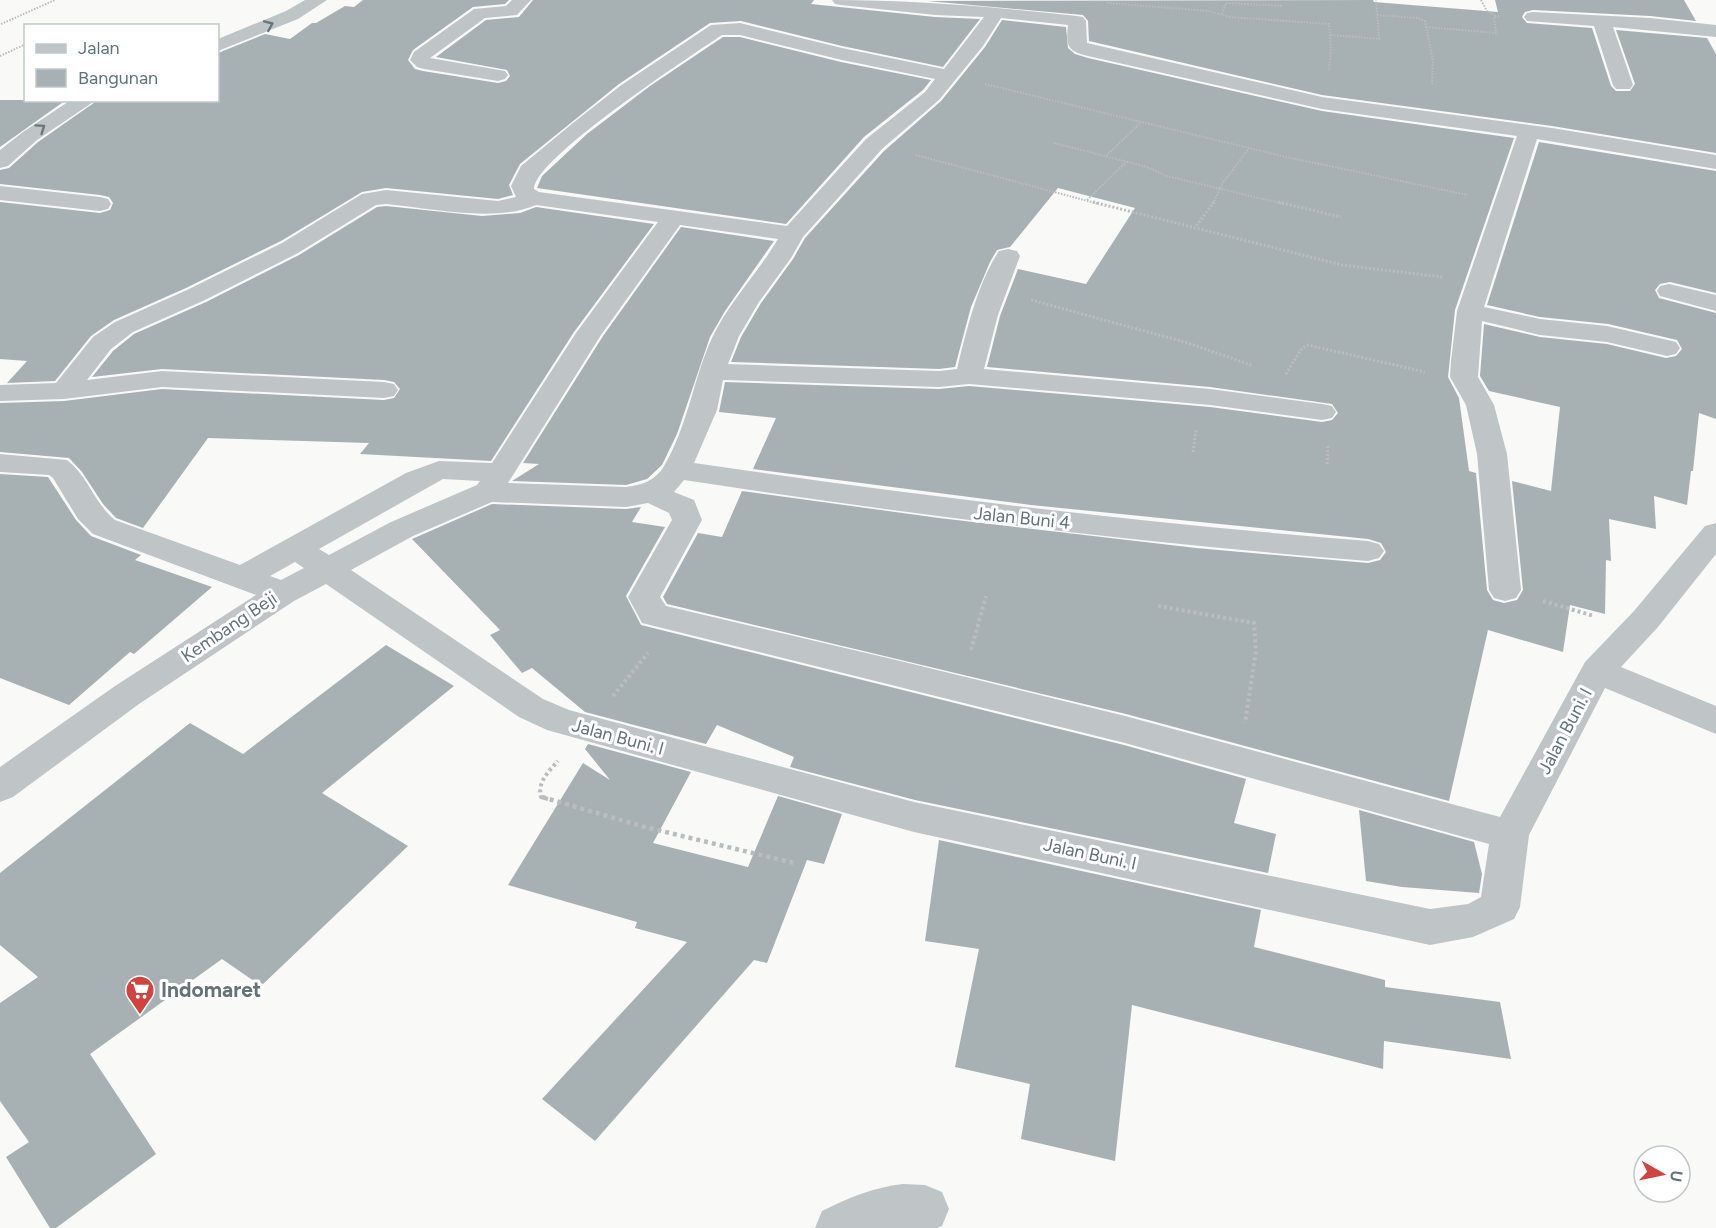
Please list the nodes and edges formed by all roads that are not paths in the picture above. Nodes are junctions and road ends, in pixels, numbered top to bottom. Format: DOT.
graph roads {
  1 [pos="318,0"];
  2 [pos="522,0"];
  3 [pos="841,0"];
  4 [pos="901,3"];
  5 [pos="996,12"];
  6 [pos="1533,17"];
  7 [pos="1602,21"];
  8 [pos="1716,31"];
  9 [pos="219,45"];
  10 [pos="498,75"];
  11 [pos="949,76"];
  12 [pos="1623,85"];
  13 [pos="83,102"];
  14 [pos="1529,131"];
  15 [pos="0,161"];
  16 [pos="1716,162"];
  17 [pos="0,193"];
  18 [pos="533,198"];
  19 [pos="100,204"];
  20 [pos="673,218"];
  21 [pos="793,234"];
  22 [pos="1008,256"];
  23 [pos="1669,291"];
  24 [pos="1716,303"];
  25 [pos="1470,311"];
  26 [pos="1667,348"];
  27 [pos="711,372"];
  28 [pos="969,376"];
  29 [pos="384,390"];
  30 [pos="64,391"];
  31 [pos="0,393"];
  32 [pos="1322,412"];
  33 [pos="0,463"];
  34 [pos="677,470"];
  35 [pos="494,482"];
  36 [pos="651,493"];
  37 [pos="1715,536"];
  38 [pos="296,548"];
  39 [pos="1368,551"];
  40 [pos="327,570"];
  41 [pos="243,578"];
  42 [pos="1505,590"];
  43 [pos="283,593"];
  44 [pos="1597,670"];
  45 [pos="1716,721"];
  46 [pos="0,787"];
  47 [pos="1510,835"];
  48 [pos="925,1209"];
  49 [pos="839,1228"];
  9 -- 1 [label="street, one-way"];
  2 -- 10 [label="street"];
  3 -- 4 [label="street"];
  4 -- 5 [label="street"];
  5 -- 11 [label="street"];
  5 -- 14 [label="street"];
  6 -- 7 [label="street"];
  7 -- 8 [label="street"];
  7 -- 12 [label="street"];
  11 -- 18 [label="street"];
  11 -- 21 [label="street"];
  15 -- 13 [label="street, one-way"];
  14 -- 16 [label="street"];
  14 -- 25 [label="street"];
  17 -- 19 [label="street"];
  18 -- 20 [label="street"];
  18 -- 30 [label="street"];
  20 -- 21 [label="street"];
  20 -- 35 [label="street"];
  21 -- 27 [label="street"];
  22 -- 28 [label="street"];
  23 -- 24 [label="street"];
  25 -- 26 [label="street"];
  25 -- 42 [label="street"];
  27 -- 28 [label="street"];
  27 -- 34 [label="street"];
  28 -- 32 [label="street"];
  29 -- 30 [label="street"];
  30 -- 31 [label="street"];
  33 -- 41 [label="street, Kembang Beji"];
  34 -- 36 [label="street"];
  34 -- 39 [label="street, Jalan Buni 4"];
  35 -- 36 [label="street"];
  35 -- 38 [label="street"];
  35 -- 40 [label="street"];
  36 -- 47 [label="street"];
  37 -- 44 [label="street, Jalan Buni. I"];
  38 -- 40 [label="street, Jalan Buni. I"];
  38 -- 41 [label="street"];
  40 -- 43 [label="street"];
  40 -- 47 [label="street, Jalan Buni. I"];
  41 -- 43 [label="street, Kembang Beji"];
  43 -- 46 [label="street, Kembang Beji"];
  44 -- 45 [label="street"];
  44 -- 47 [label="street, Jalan Buni. I"];
  48 -- 49 [label="street"];
}
